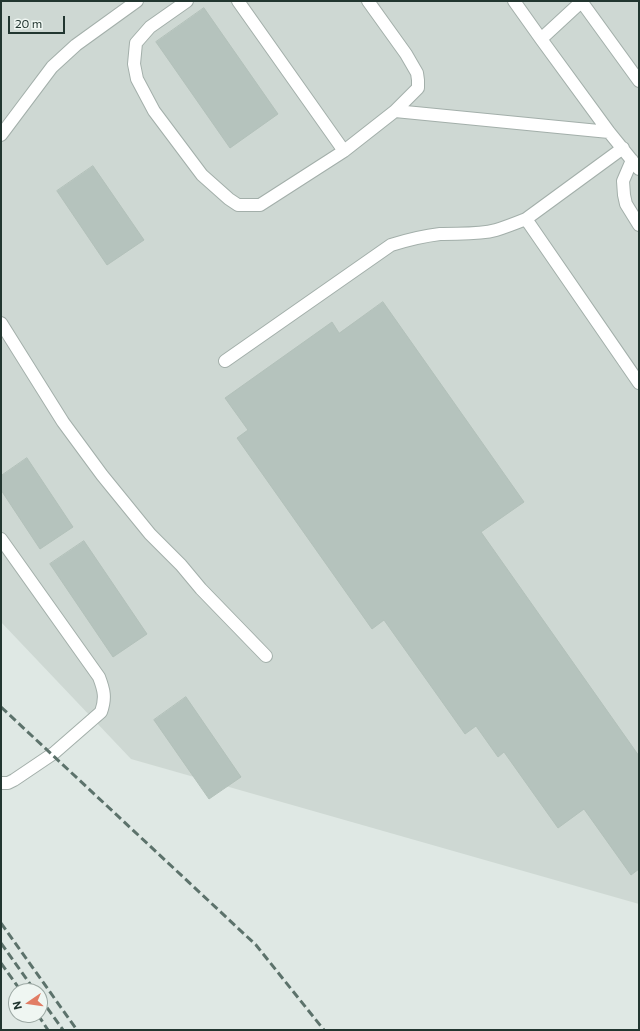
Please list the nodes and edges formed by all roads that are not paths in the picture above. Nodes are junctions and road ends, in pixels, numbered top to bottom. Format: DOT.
graph roads {
  1 [pos="137,1"];
  2 [pos="187,1"];
  3 [pos="238,1"];
  4 [pos="368,1"];
  5 [pos="514,1"];
  6 [pos="581,1"];
  7 [pos="540,39"];
  8 [pos="639,81"];
  9 [pos="395,111"];
  10 [pos="610,132"];
  11 [pos="1,135"];
  12 [pos="623,148"];
  13 [pos="344,151"];
  14 [pos="636,164"];
  15 [pos="526,219"];
  16 [pos="639,225"];
  17 [pos="1,323"];
  18 [pos="225,361"];
  19 [pos="639,383"];
  20 [pos="1,538"];
  21 [pos="266,656"];
  22 [pos="1,783"];
  1 -- 11 [label="lane"];
  2 -- 13 [label="lane"];
  3 -- 13 [label="lane"];
  4 -- 9 [label="lane"];
  5 -- 7 [label="lane"];
  6 -- 7 [label="lane"];
  6 -- 8 [label="lane"];
  7 -- 10 [label="lane"];
  9 -- 10 [label="lane"];
  9 -- 13 [label="lane"];
  10 -- 12 [label="lane"];
  12 -- 14 [label="lane"];
  12 -- 15 [label="lane"];
  14 -- 16 [label="lane"];
  15 -- 18 [label="lane"];
  15 -- 19 [label="lane"];
  17 -- 21 [label="lane"];
  20 -- 22 [label="lane"];
}
